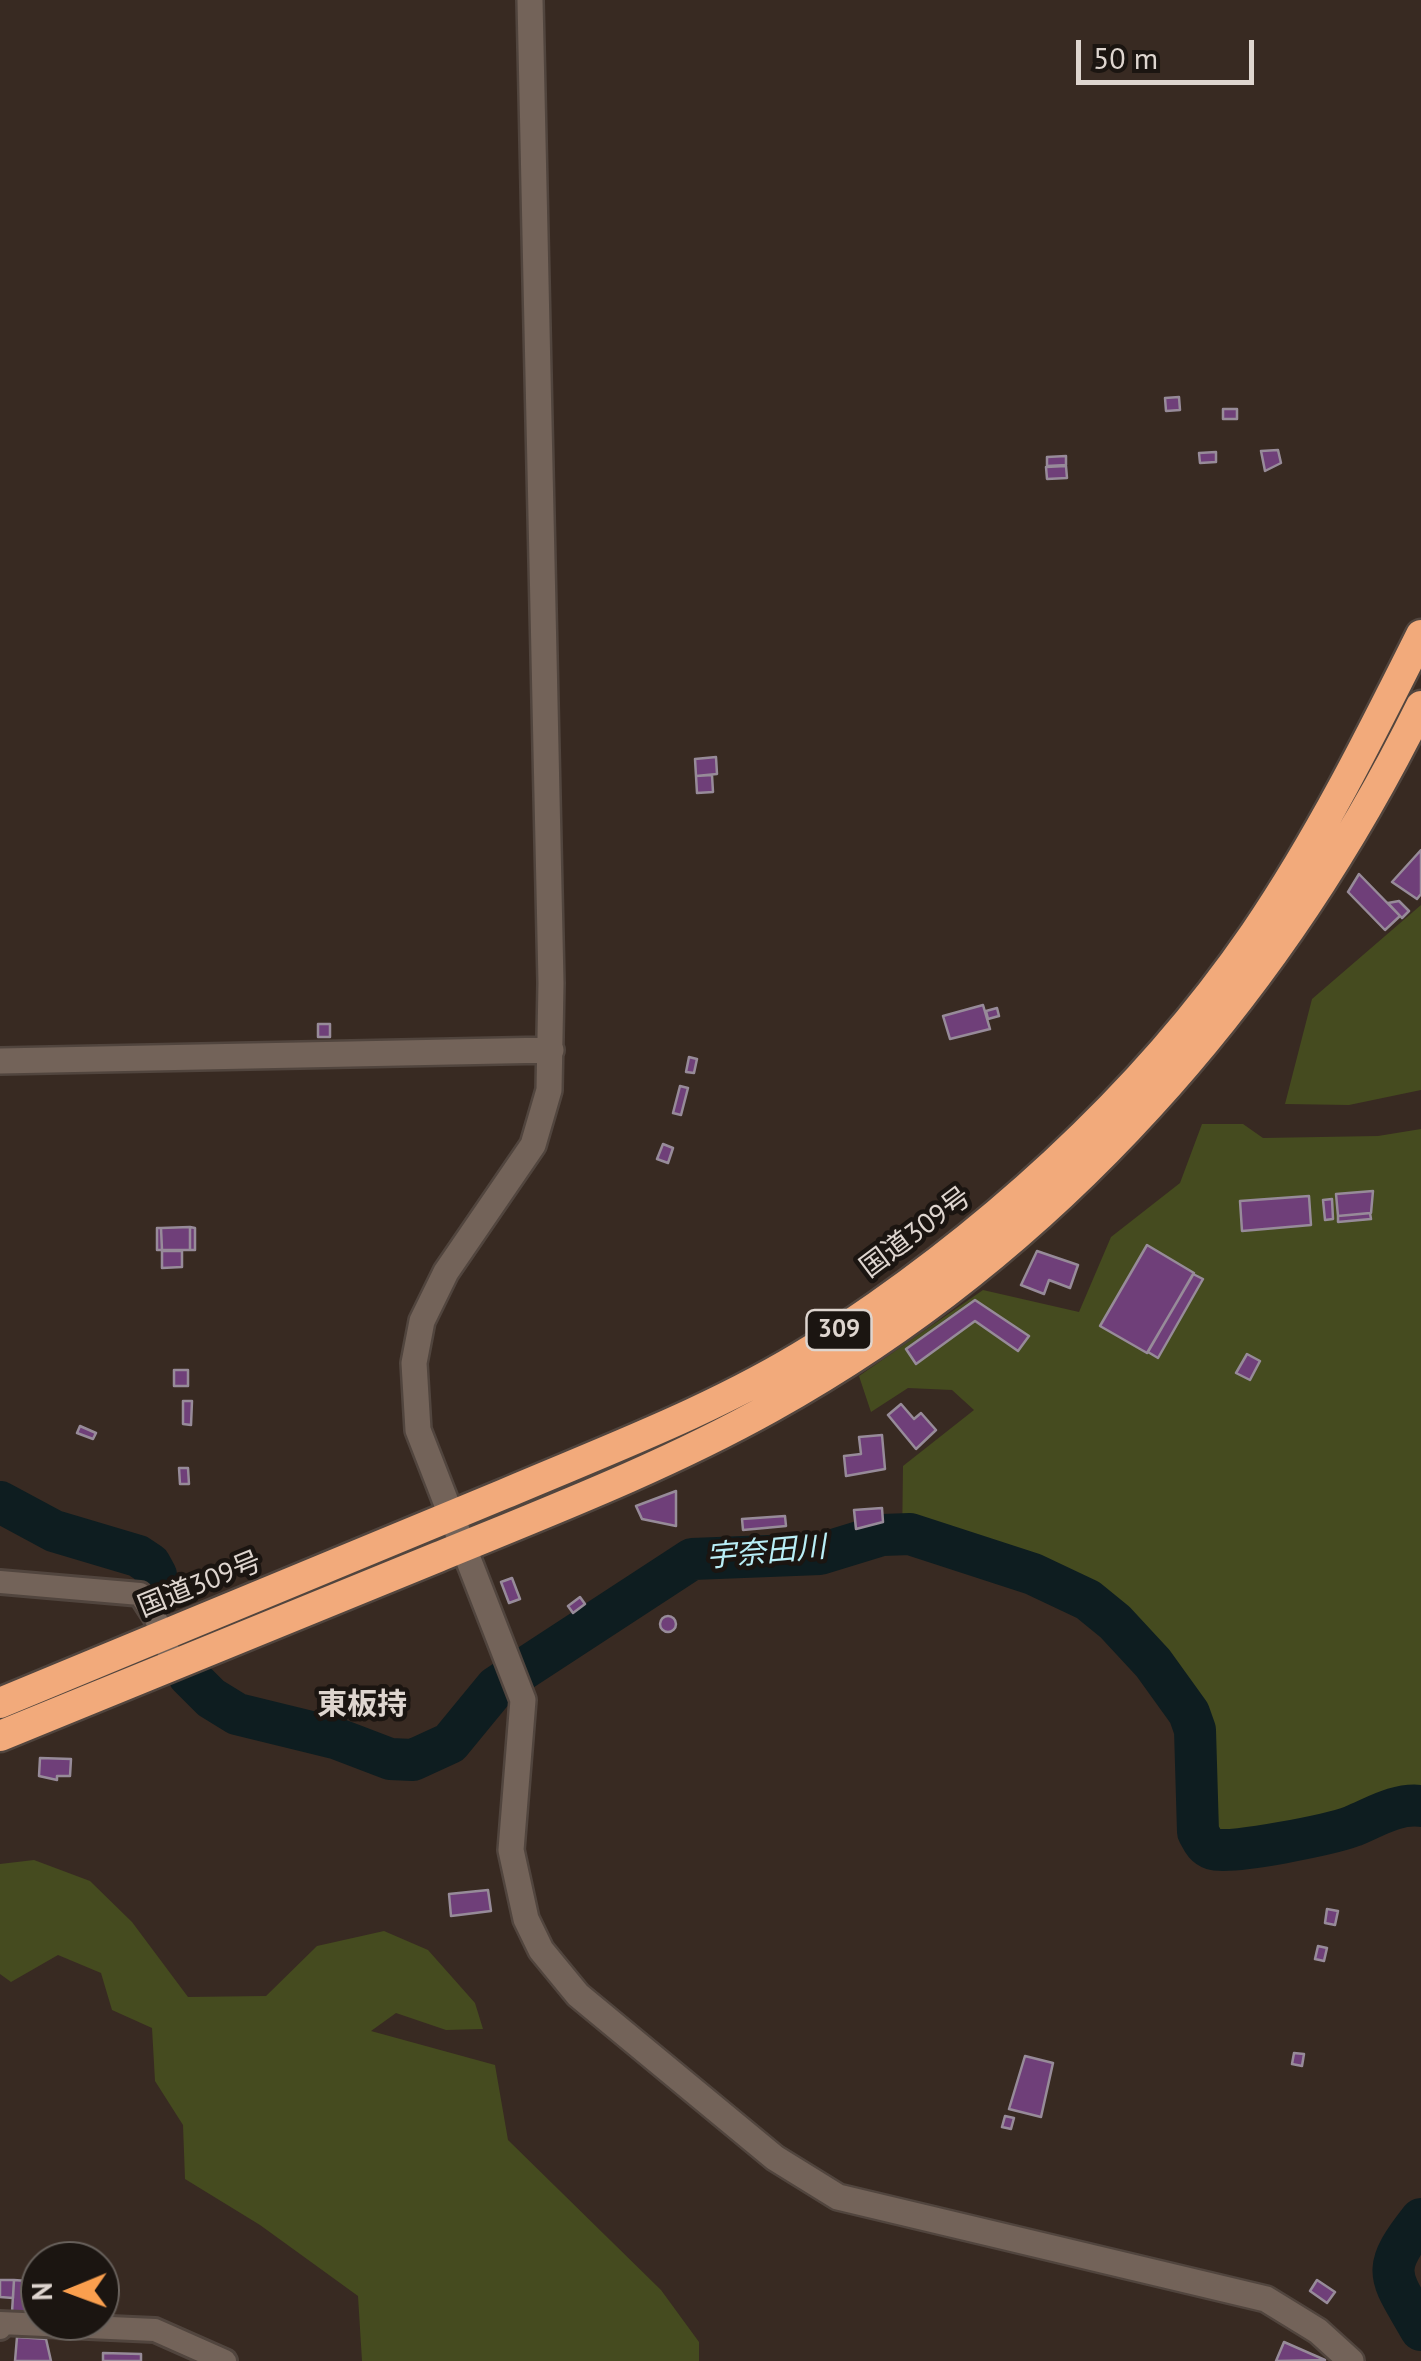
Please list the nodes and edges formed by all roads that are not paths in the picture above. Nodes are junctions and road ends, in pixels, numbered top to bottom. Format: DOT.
graph roads {
  1 [pos="530,0"];
  2 [pos="1421,635"];
  3 [pos="1421,706"];
  4 [pos="551,1050"];
  5 [pos="0,1061"];
  6 [pos="451,1517"];
  7 [pos="463,1547"];
  8 [pos="0,1582"];
  9 [pos="162,1636"];
  10 [pos="174,1665"];
  11 [pos="0,1703"];
  12 [pos="0,1736"];
  13 [pos="0,2328"];
  14 [pos="224,2361"];
  15 [pos="1351,2361"];
  1 -- 4 [label="street"];
  2 -- 6 [label="highway, 国道309号 / 309"];
  3 -- 7 [label="highway, 309"];
  4 -- 5 [label="street"];
  4 -- 6 [label="street"];
  6 -- 7 [label="street"];
  6 -- 9 [label="highway, 国道309号 / 309"];
  7 -- 10 [label="highway, 309"];
  7 -- 15 [label="street"];
  8 -- 9 [label="street"];
  9 -- 10 [label="street"];
  9 -- 11 [label="highway, 国道309号 / 309"];
  10 -- 12 [label="highway, 309"];
  13 -- 14 [label="street"];
}
